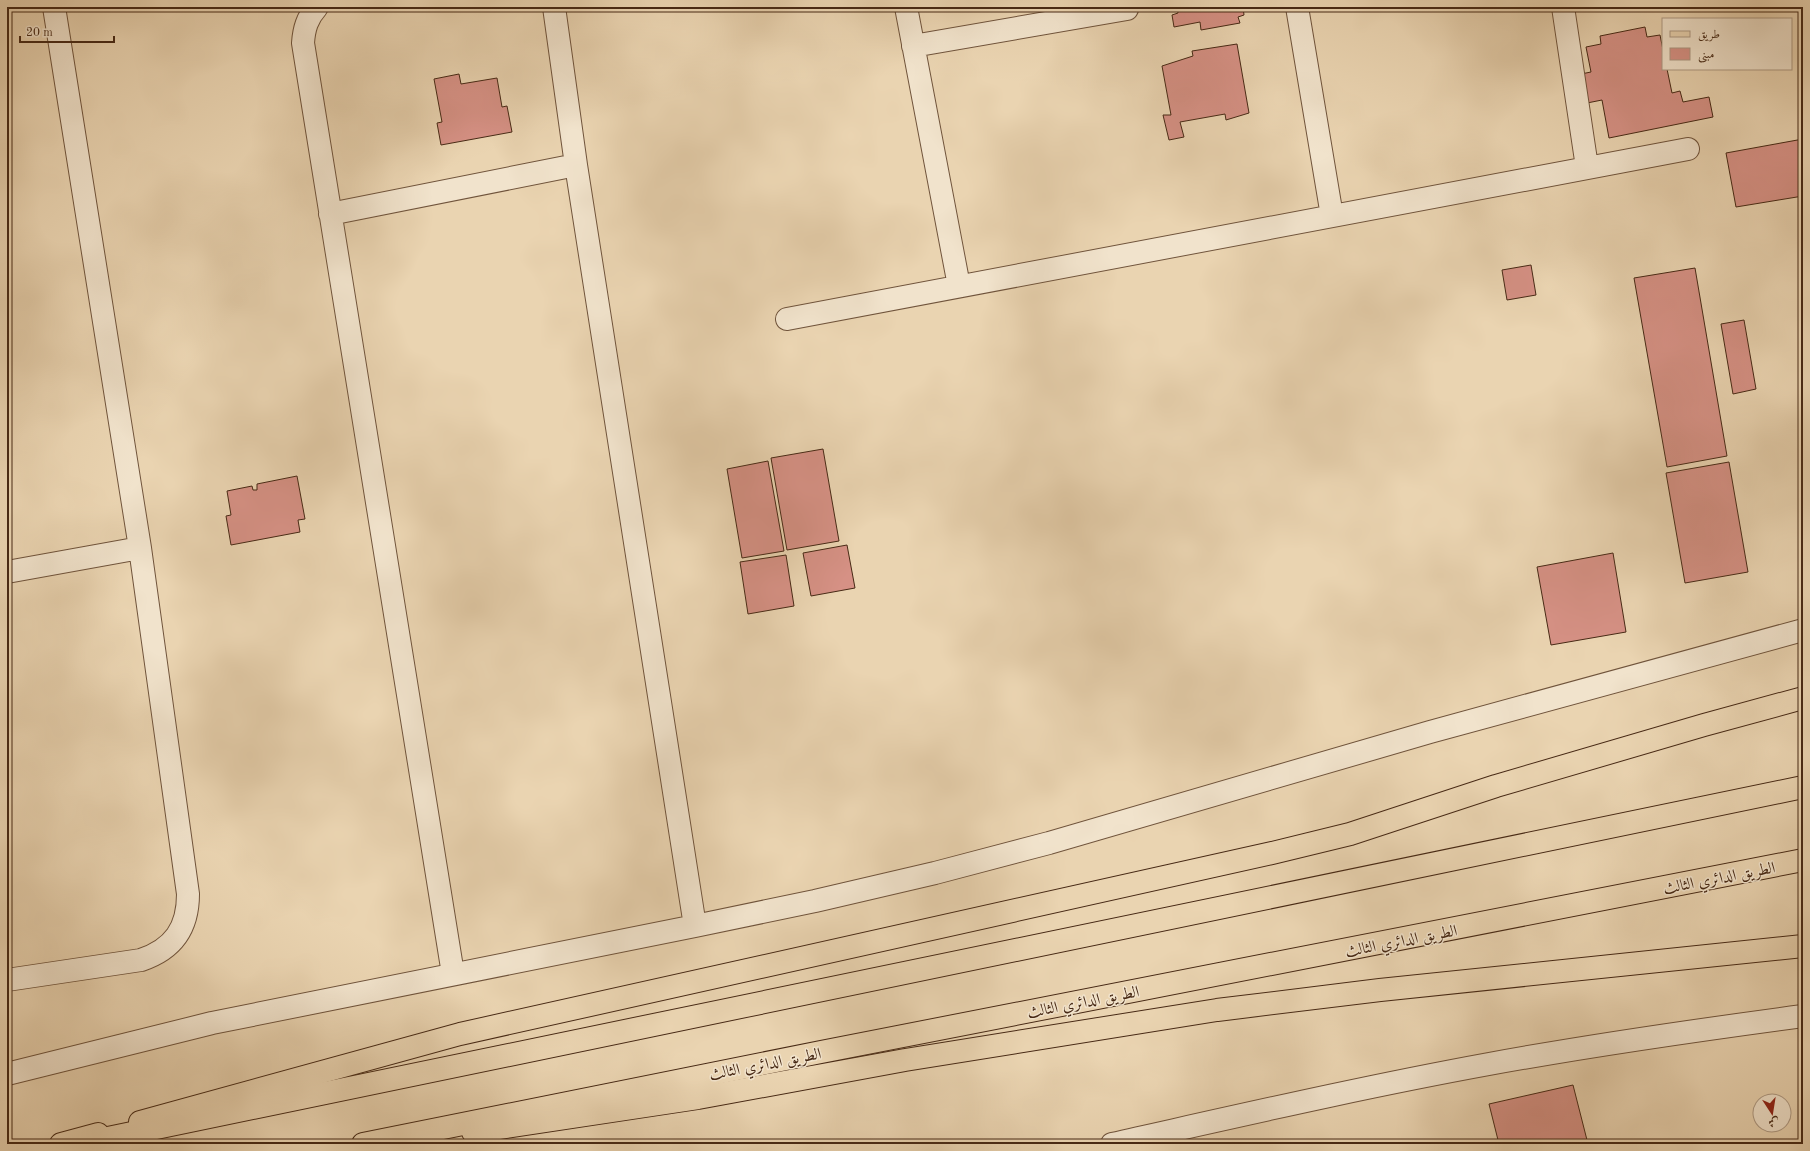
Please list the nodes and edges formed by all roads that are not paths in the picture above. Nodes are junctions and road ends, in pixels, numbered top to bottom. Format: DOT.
graph roads {
  1 [pos="54,7"];
  2 [pos="317,7"];
  3 [pos="554,7"];
  4 [pos="906,7"];
  5 [pos="1297,7"];
  6 [pos="1563,7"];
  7 [pos="1127,9"];
  8 [pos="913,46"];
  9 [pos="1688,149"];
  10 [pos="576,165"];
  11 [pos="1587,167"];
  12 [pos="330,214"];
  13 [pos="1332,216"];
  14 [pos="959,286"];
  15 [pos="787,319"];
  16 [pos="140,548"];
  17 [pos="7,572"];
  18 [pos="1803,630"];
  19 [pos="1803,698"];
  20 [pos="1803,787"];
  21 [pos="1803,860"];
  22 [pos="695,926"];
  23 [pos="1803,946"];
  24 [pos="453,974"];
  25 [pos="7,980"];
  26 [pos="1803,1016"];
  27 [pos="7,1074"];
  28 [pos="61,1144"];
  29 [pos="79,1144"];
  30 [pos="363,1144"];
  31 [pos="391,1144"];
  32 [pos="1112,1144"];
  1 -- 16 [label="street"];
  2 -- 12 [label="street"];
  3 -- 10 [label="street"];
  4 -- 8 [label="street"];
  5 -- 13 [label="street"];
  6 -- 11 [label="street"];
  7 -- 8 [label="street"];
  8 -- 14 [label="street"];
  9 -- 11 [label="street"];
  10 -- 12 [label="street"];
  10 -- 22 [label="street"];
  11 -- 13 [label="street"];
  12 -- 24 [label="street"];
  13 -- 14 [label="street"];
  14 -- 15 [label="street"];
  16 -- 17 [label="street"];
  16 -- 25 [label="street"];
  18 -- 22 [label="street"];
  19 -- 28 [label="main road"];
  20 -- 29 [label="main road"];
  21 -- 30 [label="main road, الطريق الدائري الثالث"];
  22 -- 24 [label="street"];
  23 -- 31 [label="main road"];
  24 -- 27 [label="street"];
  26 -- 32 [label="street"];
}
